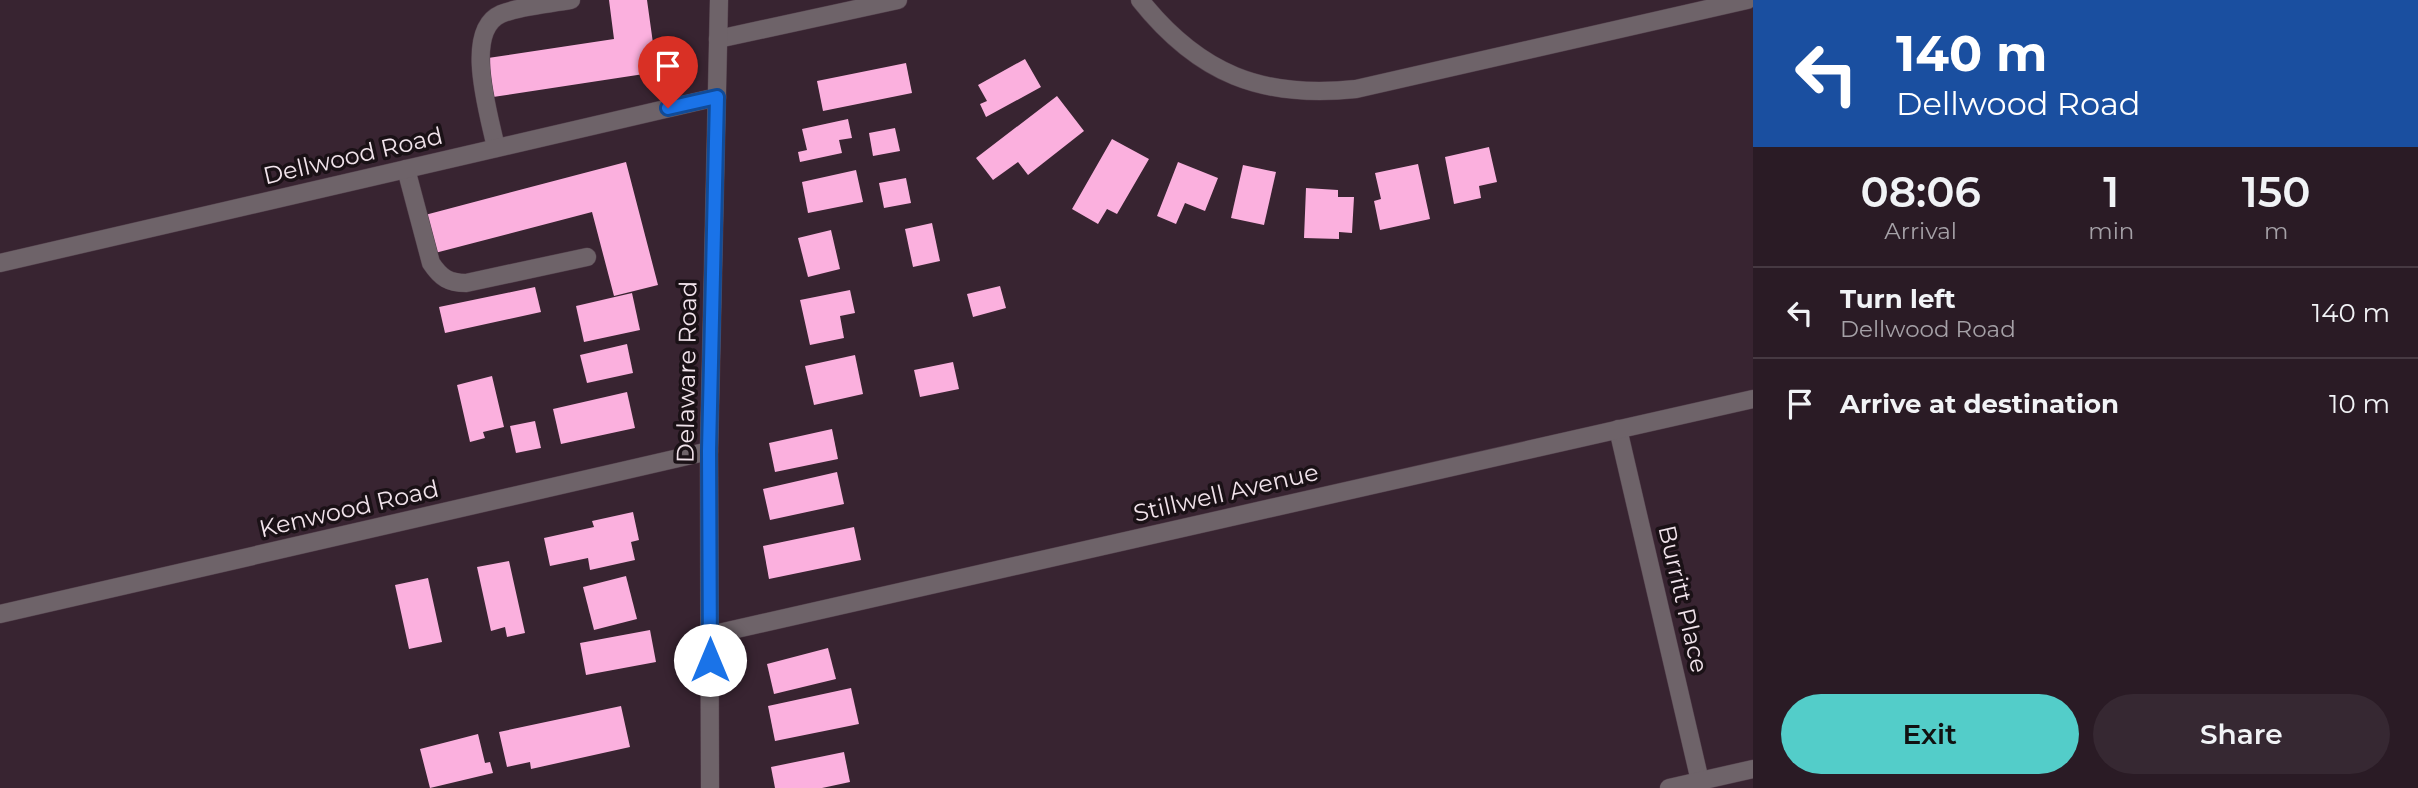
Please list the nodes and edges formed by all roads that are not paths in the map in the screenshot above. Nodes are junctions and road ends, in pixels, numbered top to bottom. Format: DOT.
graph roads {
  1 [pos="571,0"];
  2 [pos="719,0"];
  3 [pos="898,0"];
  4 [pos="1140,0"];
  5 [pos="1747,0"];
  6 [pos="718,39"];
  7 [pos="717,97"];
  8 [pos="496,148"];
  9 [pos="406,169"];
  10 [pos="587,257"];
  11 [pos="0,263"];
  12 [pos="1753,399"];
  13 [pos="1618,429"];
  14 [pos="709,451"];
  15 [pos="0,614"];
  16 [pos="710,635"];
  17 [pos="1753,769"];
  18 [pos="1700,781"];
  19 [pos="710,788"];
  20 [pos="1669,788"];
  1 -- 8 [label="street"];
  2 -- 6 [label="street, Delaware Road"];
  3 -- 6 [label="street"];
  4 -- 5 [label="street"];
  6 -- 7 [label="street, Delaware Road"];
  7 -- 8 [label="street, Dellwood Road"];
  7 -- 14 [label="street, Delaware Road"];
  8 -- 9 [label="street, Dellwood Road"];
  9 -- 10 [label="street"];
  9 -- 11 [label="street, Dellwood Road"];
  12 -- 13 [label="street, Stillwell Avenue"];
  13 -- 16 [label="street, Stillwell Avenue"];
  13 -- 18 [label="street, Burritt Place"];
  14 -- 15 [label="street, Kenwood Road"];
  14 -- 16 [label="street, Delaware Road"];
  16 -- 19 [label="street, Delaware Road"];
  17 -- 18 [label="street"];
  18 -- 20 [label="street"];
}
